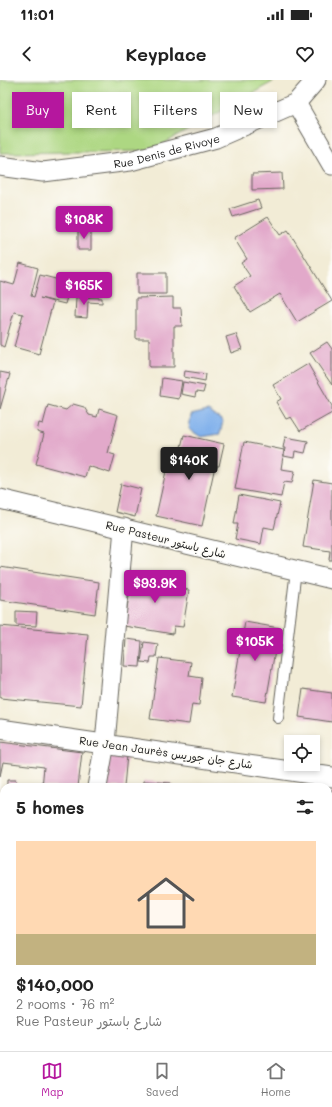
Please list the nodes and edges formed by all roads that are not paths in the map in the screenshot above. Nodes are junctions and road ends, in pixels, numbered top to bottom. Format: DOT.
graph roads {
  1 [pos="316,80"];
  2 [pos="296,103"];
  3 [pos="332,164"];
  4 [pos="0,166"];
  5 [pos="0,499"];
  6 [pos="124,528"];
  7 [pos="296,570"];
  8 [pos="332,579"];
  9 [pos="278,718"];
  10 [pos="0,729"];
  11 [pos="105,743"];
  12 [pos="332,777"];
  13 [pos="97,783"];
  1 -- 2 [label="street, Rue Denis de Rivoye"];
  2 -- 3 [label="street"];
  2 -- 4 [label="street, Rue Denis de Rivoye"];
  5 -- 6 [label="street, Rue Pasteur شارع باستور"];
  6 -- 7 [label="street, Rue Pasteur شارع باستور"];
  6 -- 11 [label="street"];
  7 -- 8 [label="street, Rue Pasteur شارع باستور"];
  7 -- 9 [label="lane"];
  10 -- 11 [label="street, Rue Jean Jaurès شارع جان جوريس"];
  11 -- 12 [label="street, Rue Jean Jaurès شارع جان جوريس"];
  11 -- 13 [label="street"];
}
